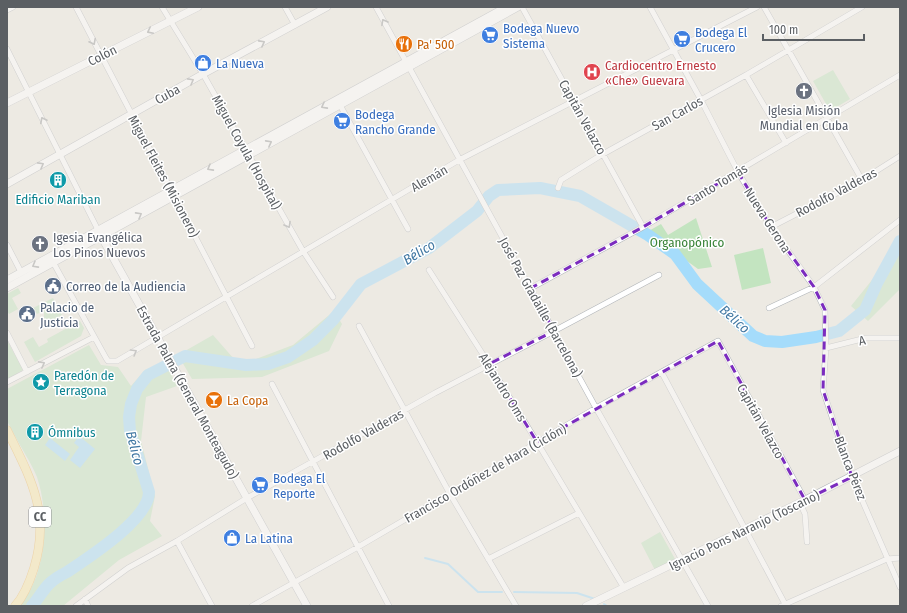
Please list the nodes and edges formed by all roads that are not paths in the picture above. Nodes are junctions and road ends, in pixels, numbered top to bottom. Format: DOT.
graph roads {
  1 [pos="13,7"];
  2 [pos="76,7"];
  3 [pos="162,7"];
  4 [pos="198,7"];
  5 [pos="285,7"];
  6 [pos="327,7"];
  7 [pos="376,7"];
  8 [pos="506,7"];
  9 [pos="518,7"];
  10 [pos="522,7"];
  11 [pos="650,7"];
  12 [pos="758,7"];
  13 [pos="764,7"];
  14 [pos="862,7"];
  15 [pos="7,10"];
  16 [pos="170,21"];
  17 [pos="296,25"];
  18 [pos="7,49"];
  19 [pos="673,50"];
  20 [pos="789,50"];
  21 [pos="101,56"];
  22 [pos="408,65"];
  23 [pos="203,74"];
  24 [pos="746,75"];
  25 [pos="900,75"];
  26 [pos="29,92"];
  27 [pos="701,100"];
  28 [pos="574,101"];
  29 [pos="7,103"];
  30 [pos="340,105"];
  31 [pos="131,114"];
  32 [pos="828,119"];
  33 [pos="786,143"];
  34 [pos="247,152"];
  35 [pos="61,154"];
  36 [pos="603,154"];
  37 [pos="900,156"];
  38 [pos="460,160"];
  39 [pos="738,172"];
  40 [pos="862,180"];
  41 [pos="7,184"];
  42 [pos="558,188"];
  43 [pos="172,193"];
  44 [pos="392,199"];
  45 [pos="900,220"];
  46 [pos="771,227"];
  47 [pos="643,228"];
  48 [pos="408,229"];
  49 [pos="100,233"];
  50 [pos="7,246"];
  51 [pos="303,251"];
  52 [pos="53,262"];
  53 [pos="429,270"];
  54 [pos="21,272"];
  55 [pos="659,275"];
  56 [pos="7,280"];
  57 [pos="814,287"];
  58 [pos="7,288"];
  59 [pos="531,288"];
  60 [pos="227,297"];
  61 [pos="333,297"];
  62 [pos="769,308"];
  63 [pos="359,326"];
  64 [pos="826,327"];
  65 [pos="554,331"];
  66 [pos="7,333"];
  67 [pos="94,337"];
  68 [pos="158,337"];
  69 [pos="900,338"];
  70 [pos="718,341"];
  71 [pos="252,346"];
  72 [pos="826,346"];
  73 [pos="489,364"];
  74 [pos="27,372"];
  75 [pos="662,372"];
  76 [pos="7,382"];
  77 [pos="272,384"];
  78 [pos="596,408"];
  79 [pos="406,410"];
  80 [pos="7,430"];
  81 [pos="537,442"];
  82 [pos="900,451"];
  83 [pos="312,462"];
  84 [pos="852,477"];
  85 [pos="450,494"];
  86 [pos="247,498"];
  87 [pos="803,502"];
  88 [pos="578,513"];
  89 [pos="745,530"];
  90 [pos="177,541"];
  91 [pos="807,542"];
  92 [pos="358,547"];
  93 [pos="887,558"];
  94 [pos="900,558"];
  95 [pos="488,559"];
  96 [pos="682,560"];
  97 [pos="294,582"];
  98 [pos="900,587"];
  99 [pos="624,588"];
  100 [pos="85,599"];
  101 [pos="783,605"];
  102 [pos="15,606"];
  103 [pos="76,606"];
  104 [pos="88,606"];
  105 [pos="212,606"];
  106 [pos="252,606"];
  107 [pos="307,606"];
  108 [pos="389,606"];
  109 [pos="516,606"];
  110 [pos="586,606"];
  111 [pos="708,606"];
  1 -- 15 [label="street"];
  2 -- 21 [label="street, Miguel Fleites (Misionero), one-way"];
  3 -- 16 [label="street, Miguel Coyula (Hospital)"];
  4 -- 16 [label="main road, Colón"];
  5 -- 17 [label="street"];
  6 -- 17 [label="main road, Cuba"];
  22 -- 7 [label="street, José Paz Gradaille (Barcelona), one-way"];
  8 -- 22 [label="main road"];
  9 -- 22 [label="main road"];
  10 -- 28 [label="street, Capitán Velazco"];
  11 -- 19 [label="street, Nueva Gerona"];
  12 -- 19 [label="street, Alemán"];
  13 -- 20 [label="street"];
  14 -- 20 [label="street, San Carlos"];
  16 -- 21 [label="main road, Colón, one-way"];
  16 -- 23 [label="street, Miguel Coyula (Hospital)"];
  23 -- 17 [label="main road, Cuba, one-way"];
  18 -- 26 [label="street, Estrada Palma (General Monteagudo)"];
  19 -- 27 [label="street, Nueva Gerona"];
  19 -- 28 [label="street, Alemán"];
  20 -- 24 [label="street, San Carlos"];
  20 -- 32 [label="street"];
  21 -- 26 [label="main road, Colón"];
  21 -- 31 [label="street, Miguel Fleites (Misionero)"];
  22 -- 30 [label="main road"];
  22 -- 34 [label="main road, one-way"];
  22 -- 38 [label="street, José Paz Gradaille (Barcelona)"];
  31 -- 23 [label="main road, Cuba, one-way"];
  23 -- 34 [label="street, Miguel Coyula (Hospital)"];
  24 -- 27 [label="street, San Carlos"];
  24 -- 33 [label="street"];
  25 -- 32 [label="street, Santo Tomás"];
  26 -- 29 [label="main road, Colón"];
  35 -- 26 [label="street, Estrada Palma (General Monteagudo), one-way"];
  27 -- 36 [label="street, San Carlos"];
  27 -- 39 [label="street, Nueva Gerona"];
  28 -- 36 [label="street, Capitán Velazco"];
  28 -- 38 [label="street, Alemán"];
  34 -- 30 [label="main road, one-way"];
  30 -- 44 [label="street"];
  31 -- 35 [label="main road, Cuba"];
  31 -- 43 [label="street, Miguel Fleites (Misionero)"];
  32 -- 33 [label="street, Santo Tomás"];
  32 -- 40 [label="street"];
  33 -- 39 [label="street, Santo Tomás"];
  34 -- 43 [label="main road"];
  34 -- 51 [label="street, Miguel Coyula (Hospital), one-way"];
  41 -- 35 [label="main road, Cuba, one-way"];
  35 -- 49 [label="street, Estrada Palma (General Monteagudo)"];
  36 -- 42 [label="street, San Carlos"];
  36 -- 47 [label="street, Capitán Velazco"];
  37 -- 40 [label="street, Rodolfo Valderas"];
  38 -- 44 [label="street, Alemán"];
  38 -- 59 [label="street, José Paz Gradaille (Barcelona)"];
  39 -- 46 [label="street, Nueva Gerona"];
  39 -- 47 [label="street, Santo Tomás"];
  40 -- 46 [label="street, Rodolfo Valderas"];
  43 -- 49 [label="main road"];
  43 -- 60 [label="street, Miguel Fleites (Misionero)"];
  44 -- 48 [label="street"];
  44 -- 51 [label="street, Alemán"];
  45 -- 57 [label="street"];
  46 -- 57 [label="street, Nueva Gerona"];
  47 -- 59 [label="street, Santo Tomás"];
  49 -- 52 [label="main road"];
  49 -- 54 [label="main road, one-way"];
  49 -- 68 [label="main road, Estrada Palma (General Monteagudo)"];
  50 -- 54 [label="street"];
  51 -- 60 [label="street, Alemán"];
  51 -- 61 [label="street, Miguel Coyula (Hospital)"];
  52 -- 58 [label="main road"];
  52 -- 67 [label="street"];
  53 -- 73 [label="street, Alejandro Oms"];
  54 -- 56 [label="main road"];
  55 -- 65 [label="street, Rodolfo Valderas"];
  57 -- 62 [label="street"];
  57 -- 64 [label="street, Nueva Gerona"];
  59 -- 65 [label="street, José Paz Gradaille (Barcelona)"];
  60 -- 68 [label="street, Alemán"];
  60 -- 71 [label="street, Miguel Fleites (Misionero)"];
  63 -- 79 [label="street"];
  64 -- 72 [label="street, Blanca Pérez"];
  65 -- 73 [label="street, Rodolfo Valderas"];
  65 -- 78 [label="street, José Paz Gradaille (Barcelona)"];
  66 -- 74 [label="street"];
  67 -- 68 [label="street, Alemán, one-way"];
  74 -- 67 [label="street, one-way"];
  68 -- 86 [label="main road, Estrada Palma (General Monteagudo)"];
  69 -- 72 [label="street, A"];
  70 -- 75 [label="street, Francisco Ordóñez de Hara (Ciclón)"];
  70 -- 87 [label="street, Capitán Velazco"];
  72 -- 84 [label="street, Blanca Pérez"];
  73 -- 79 [label="street, Rodolfo Valderas"];
  73 -- 81 [label="street, Alejandro Oms"];
  74 -- 76 [label="street"];
  75 -- 78 [label="street, Francisco Ordóñez de Hara (Ciclón)"];
  75 -- 89 [label="street"];
  77 -- 83 [label="street"];
  78 -- 81 [label="street, Francisco Ordóñez de Hara (Ciclón)"];
  78 -- 96 [label="street, José Paz Gradaille (Barcelona)"];
  79 -- 83 [label="street, Rodolfo Valderas"];
  79 -- 85 [label="street"];
  80 -- 102 [label="main road, CC"];
  81 -- 85 [label="street, Francisco Ordóñez de Hara (Ciclón)"];
  81 -- 88 [label="street, Alejandro Oms"];
  82 -- 84 [label="main road, Ignacio Pons Naranjo (Toscano)"];
  83 -- 86 [label="street, Rodolfo Valderas"];
  83 -- 92 [label="street"];
  84 -- 87 [label="main road, Ignacio Pons Naranjo (Toscano)"];
  84 -- 93 [label="street, Blanca Pérez"];
  85 -- 92 [label="street, Francisco Ordóñez de Hara (Ciclón)"];
  85 -- 95 [label="street"];
  86 -- 90 [label="street, Rodolfo Valderas"];
  86 -- 97 [label="main road, Estrada Palma (General Monteagudo)"];
  87 -- 89 [label="main road, Ignacio Pons Naranjo (Toscano)"];
  87 -- 91 [label="street, Capitán Velazco"];
  88 -- 95 [label="street"];
  88 -- 99 [label="street, Alejandro Oms"];
  89 -- 96 [label="main road, Ignacio Pons Naranjo (Toscano)"];
  89 -- 101 [label="street"];
  90 -- 100 [label="street, Rodolfo Valderas"];
  90 -- 105 [label="street"];
  92 -- 97 [label="street, Francisco Ordóñez de Hara (Ciclón)"];
  92 -- 108 [label="street"];
  93 -- 94 [label="street"];
  93 -- 98 [label="street, Blanca Pérez"];
  93 -- 101 [label="street"];
  95 -- 109 [label="street"];
  96 -- 99 [label="main road, Ignacio Pons Naranjo (Toscano)"];
  96 -- 111 [label="street, José Paz Gradaille (Barcelona)"];
  97 -- 106 [label="street, Francisco Ordóñez de Hara (Ciclón)"];
  97 -- 107 [label="main road, Estrada Palma (General Monteagudo)"];
  99 -- 110 [label="main road, Ignacio Pons Naranjo (Toscano)"];
  100 -- 103 [label="street, Rodolfo Valderas"];
  100 -- 104 [label="street"];
}
